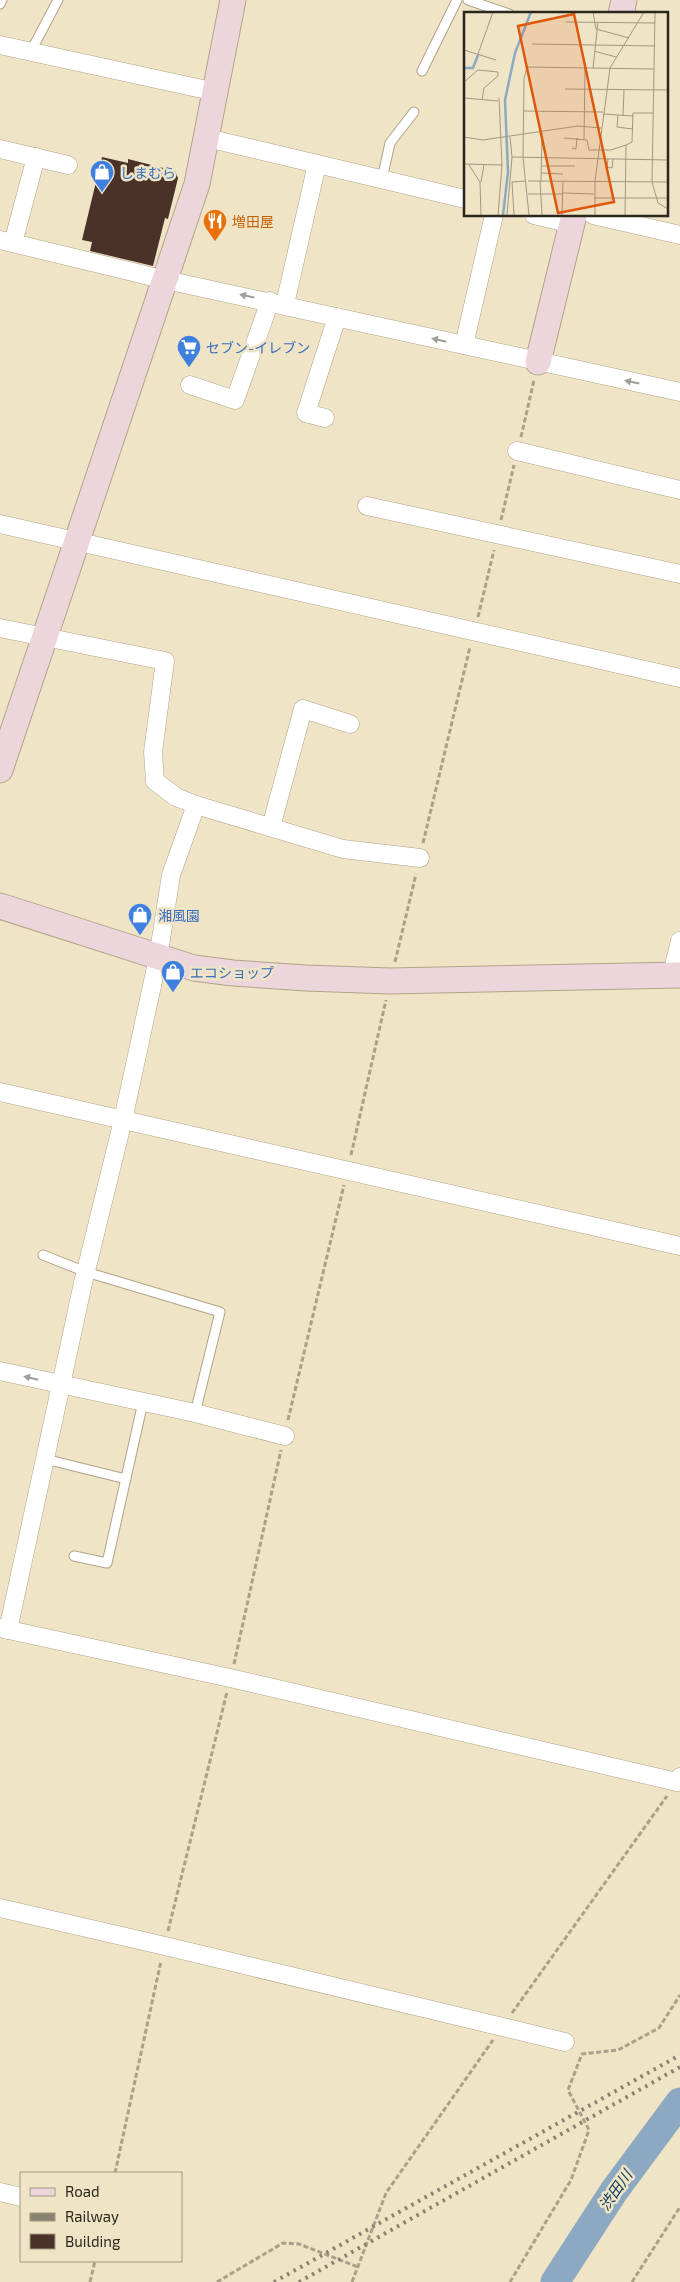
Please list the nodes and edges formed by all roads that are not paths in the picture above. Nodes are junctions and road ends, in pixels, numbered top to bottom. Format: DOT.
graph roads {
  1 [pos="2,0"];
  2 [pos="58,0"];
  3 [pos="233,0"];
  4 [pos="457,0"];
  5 [pos="468,0"];
  6 [pos="0,4"];
  7 [pos="503,12"];
  8 [pos="0,45"];
  9 [pos="31,51"];
  10 [pos="422,71"];
  11 [pos="216,92"];
  12 [pos="414,112"];
  13 [pos="207,138"];
  14 [pos="0,149"];
  15 [pos="36,157"];
  16 [pos="317,164"];
  17 [pos="68,165"];
  18 [pos="382,179"];
  19 [pos="464,199"];
  20 [pos="494,216"];
  21 [pos="549,216"];
  22 [pos="580,218"];
  23 [pos="680,235"];
  24 [pos="6,242"];
  25 [pos="166,280"];
  26 [pos="277,303"];
  27 [pos="338,316"];
  28 [pos="464,345"];
  29 [pos="538,362"];
  30 [pos="190,385"];
  31 [pos="680,392"];
  32 [pos="325,418"];
  33 [pos="517,451"];
  34 [pos="680,490"];
  35 [pos="367,506"];
  36 [pos="0,524"];
  37 [pos="75,541"];
  38 [pos="680,574"];
  39 [pos="0,628"];
  40 [pos="43,637"];
  41 [pos="680,678"];
  42 [pos="350,724"];
  43 [pos="0,770"];
  44 [pos="196,805"];
  45 [pos="271,827"];
  46 [pos="420,858"];
  47 [pos="0,906"];
  48 [pos="680,941"];
  49 [pos="158,958"];
  50 [pos="676,975"];
  51 [pos="0,1092"];
  52 [pos="123,1120"];
  53 [pos="680,1246"];
  54 [pos="43,1255"];
  55 [pos="86,1272"];
  56 [pos="1,1374"];
  57 [pos="61,1385"];
  58 [pos="143,1402"];
  59 [pos="195,1413"];
  60 [pos="285,1436"];
  61 [pos="45,1459"];
  62 [pos="126,1480"];
  63 [pos="74,1556"];
  64 [pos="4,1629"];
  65 [pos="678,1779"];
  66 [pos="0,1908"];
  67 [pos="566,2042"];
  68 [pos="0,2192"];
  69 [pos="20,2197"];
  1 -- 6 [label="lane"];
  2 -- 9 [label="lane"];
  3 -- 11 [label="street"];
  4 -- 10 [label="lane"];
  5 -- 7 [label="lane"];
  8 -- 9 [label="street"];
  9 -- 11 [label="street"];
  11 -- 13 [label="street"];
  12 -- 18 [label="lane"];
  13 -- 16 [label="street"];
  13 -- 25 [label="street"];
  14 -- 15 [label="street"];
  15 -- 17 [label="street"];
  15 -- 24 [label="street"];
  16 -- 18 [label="street"];
  16 -- 26 [label="street"];
  18 -- 19 [label="street"];
  20 -- 28 [label="street"];
  21 -- 22 [label="street"];
  22 -- 23 [label="street"];
  22 -- 29 [label="street"];
  24 -- 25 [label="street"];
  26 -- 25 [label="street, one-way"];
  25 -- 37 [label="street"];
  26 -- 27 [label="street"];
  26 -- 30 [label="street"];
  28 -- 27 [label="street, one-way"];
  27 -- 32 [label="street"];
  28 -- 29 [label="street"];
  31 -- 29 [label="street, one-way"];
  33 -- 34 [label="street"];
  35 -- 38 [label="street"];
  36 -- 37 [label="street"];
  37 -- 40 [label="street"];
  37 -- 41 [label="street"];
  39 -- 40 [label="street"];
  40 -- 43 [label="street"];
  40 -- 44 [label="street"];
  42 -- 45 [label="street"];
  44 -- 45 [label="street"];
  44 -- 49 [label="street"];
  45 -- 46 [label="street"];
  47 -- 49 [label="street"];
  48 -- 50 [label="street"];
  49 -- 50 [label="street"];
  49 -- 52 [label="street"];
  51 -- 52 [label="street"];
  52 -- 53 [label="street"];
  52 -- 55 [label="street"];
  54 -- 55 [label="lane"];
  55 -- 57 [label="street"];
  55 -- 59 [label="lane"];
  57 -- 56 [label="street, one-way"];
  57 -- 58 [label="street"];
  57 -- 61 [label="street"];
  58 -- 59 [label="street"];
  58 -- 62 [label="lane"];
  59 -- 60 [label="street"];
  61 -- 62 [label="lane"];
  61 -- 64 [label="street"];
  62 -- 63 [label="lane"];
  64 -- 65 [label="street"];
  66 -- 67 [label="street"];
  68 -- 69 [label="street"];
}
